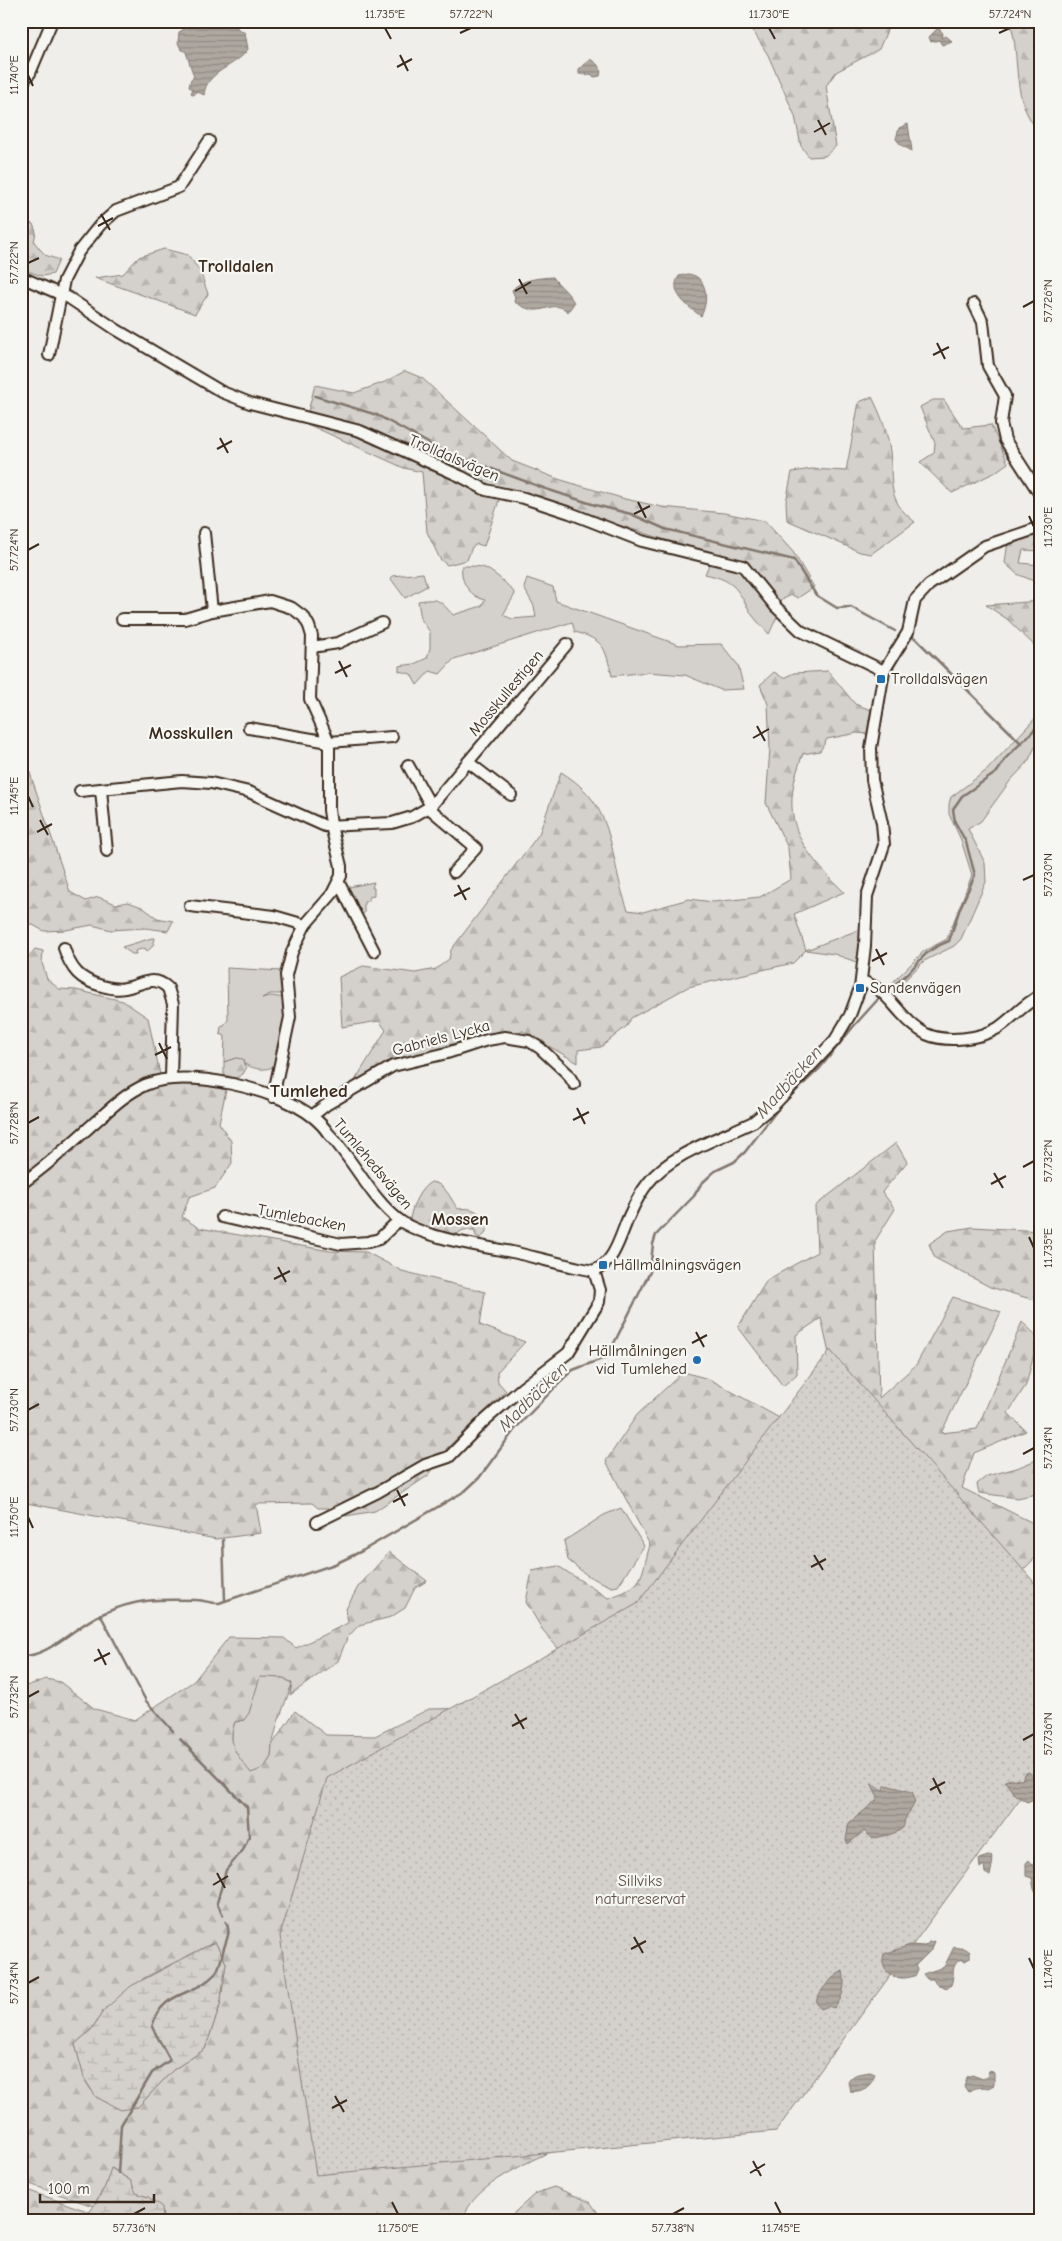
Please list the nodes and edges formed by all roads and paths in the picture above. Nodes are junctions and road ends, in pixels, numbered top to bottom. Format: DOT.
graph roads {
  1 [pos="52,21"];
  2 [pos="21,84"];
  3 [pos="209,141"];
  4 [pos="21,277"];
  5 [pos="60,293"];
  6 [pos="974,304"];
  7 [pos="49,354"];
  8 [pos="1041,496"];
  9 [pos="1041,527"];
  10 [pos="204,533"];
  11 [pos="212,611"];
  12 [pos="122,619"];
  13 [pos="382,623"];
  14 [pos="567,644"];
  15 [pos="312,647"];
  16 [pos="884,671"];
  17 [pos="249,728"];
  18 [pos="392,737"];
  19 [pos="329,742"];
  20 [pos="468,762"];
  21 [pos="408,765"];
  22 [pos="101,790"];
  23 [pos="80,791"];
  24 [pos="511,795"];
  25 [pos="430,807"];
  26 [pos="331,826"];
  27 [pos="108,851"];
  28 [pos="454,872"];
  29 [pos="339,884"];
  30 [pos="190,906"];
  31 [pos="305,926"];
  32 [pos="64,948"];
  33 [pos="374,951"];
  34 [pos="861,981"];
  35 [pos="1041,995"];
  36 [pos="171,1078"];
  37 [pos="574,1084"];
  38 [pos="273,1097"];
  39 [pos="312,1116"];
  40 [pos="21,1184"];
  41 [pos="222,1216"];
  42 [pos="399,1220"];
  43 [pos="594,1271"];
  44 [pos="317,1522"];
  1 -- 2 [label="street"];
  3 -- 5 [label="street"];
  4 -- 5 [label="street, Trolldalsvägen"];
  5 -- 7 [label="street"];
  5 -- 16 [label="street, Trolldalsvägen"];
  6 -- 8 [label="street"];
  9 -- 16 [label="street"];
  10 -- 11 [label="street"];
  11 -- 12 [label="street"];
  11 -- 15 [label="street"];
  13 -- 15 [label="street"];
  14 -- 20 [label="street, Mosskullestigen"];
  15 -- 19 [label="street"];
  16 -- 34 [label="street"];
  17 -- 19 [label="street"];
  18 -- 19 [label="street"];
  19 -- 26 [label="street"];
  20 -- 24 [label="street"];
  20 -- 25 [label="street, Mosskullestigen"];
  21 -- 25 [label="street"];
  22 -- 23 [label="street, Mosskullestigen"];
  22 -- 26 [label="street, Mosskullestigen"];
  22 -- 27 [label="street"];
  25 -- 26 [label="street, Mosskullestigen"];
  25 -- 28 [label="street"];
  26 -- 29 [label="street"];
  29 -- 31 [label="street"];
  29 -- 33 [label="street"];
  30 -- 31 [label="street"];
  31 -- 38 [label="street"];
  32 -- 36 [label="street"];
  34 -- 35 [label="street"];
  34 -- 43 [label="street"];
  36 -- 38 [label="street, Tumlehedsvägen"];
  36 -- 40 [label="street, Tumlehedsvägen"];
  37 -- 39 [label="street, Gabriels Lycka"];
  38 -- 39 [label="street, Tumlehedsvägen"];
  39 -- 42 [label="street, Tumlehedsvägen"];
  41 -- 42 [label="street, Tumlebacken"];
  42 -- 43 [label="street, Tumlehedsvägen"];
  43 -- 44 [label="street"];
}
